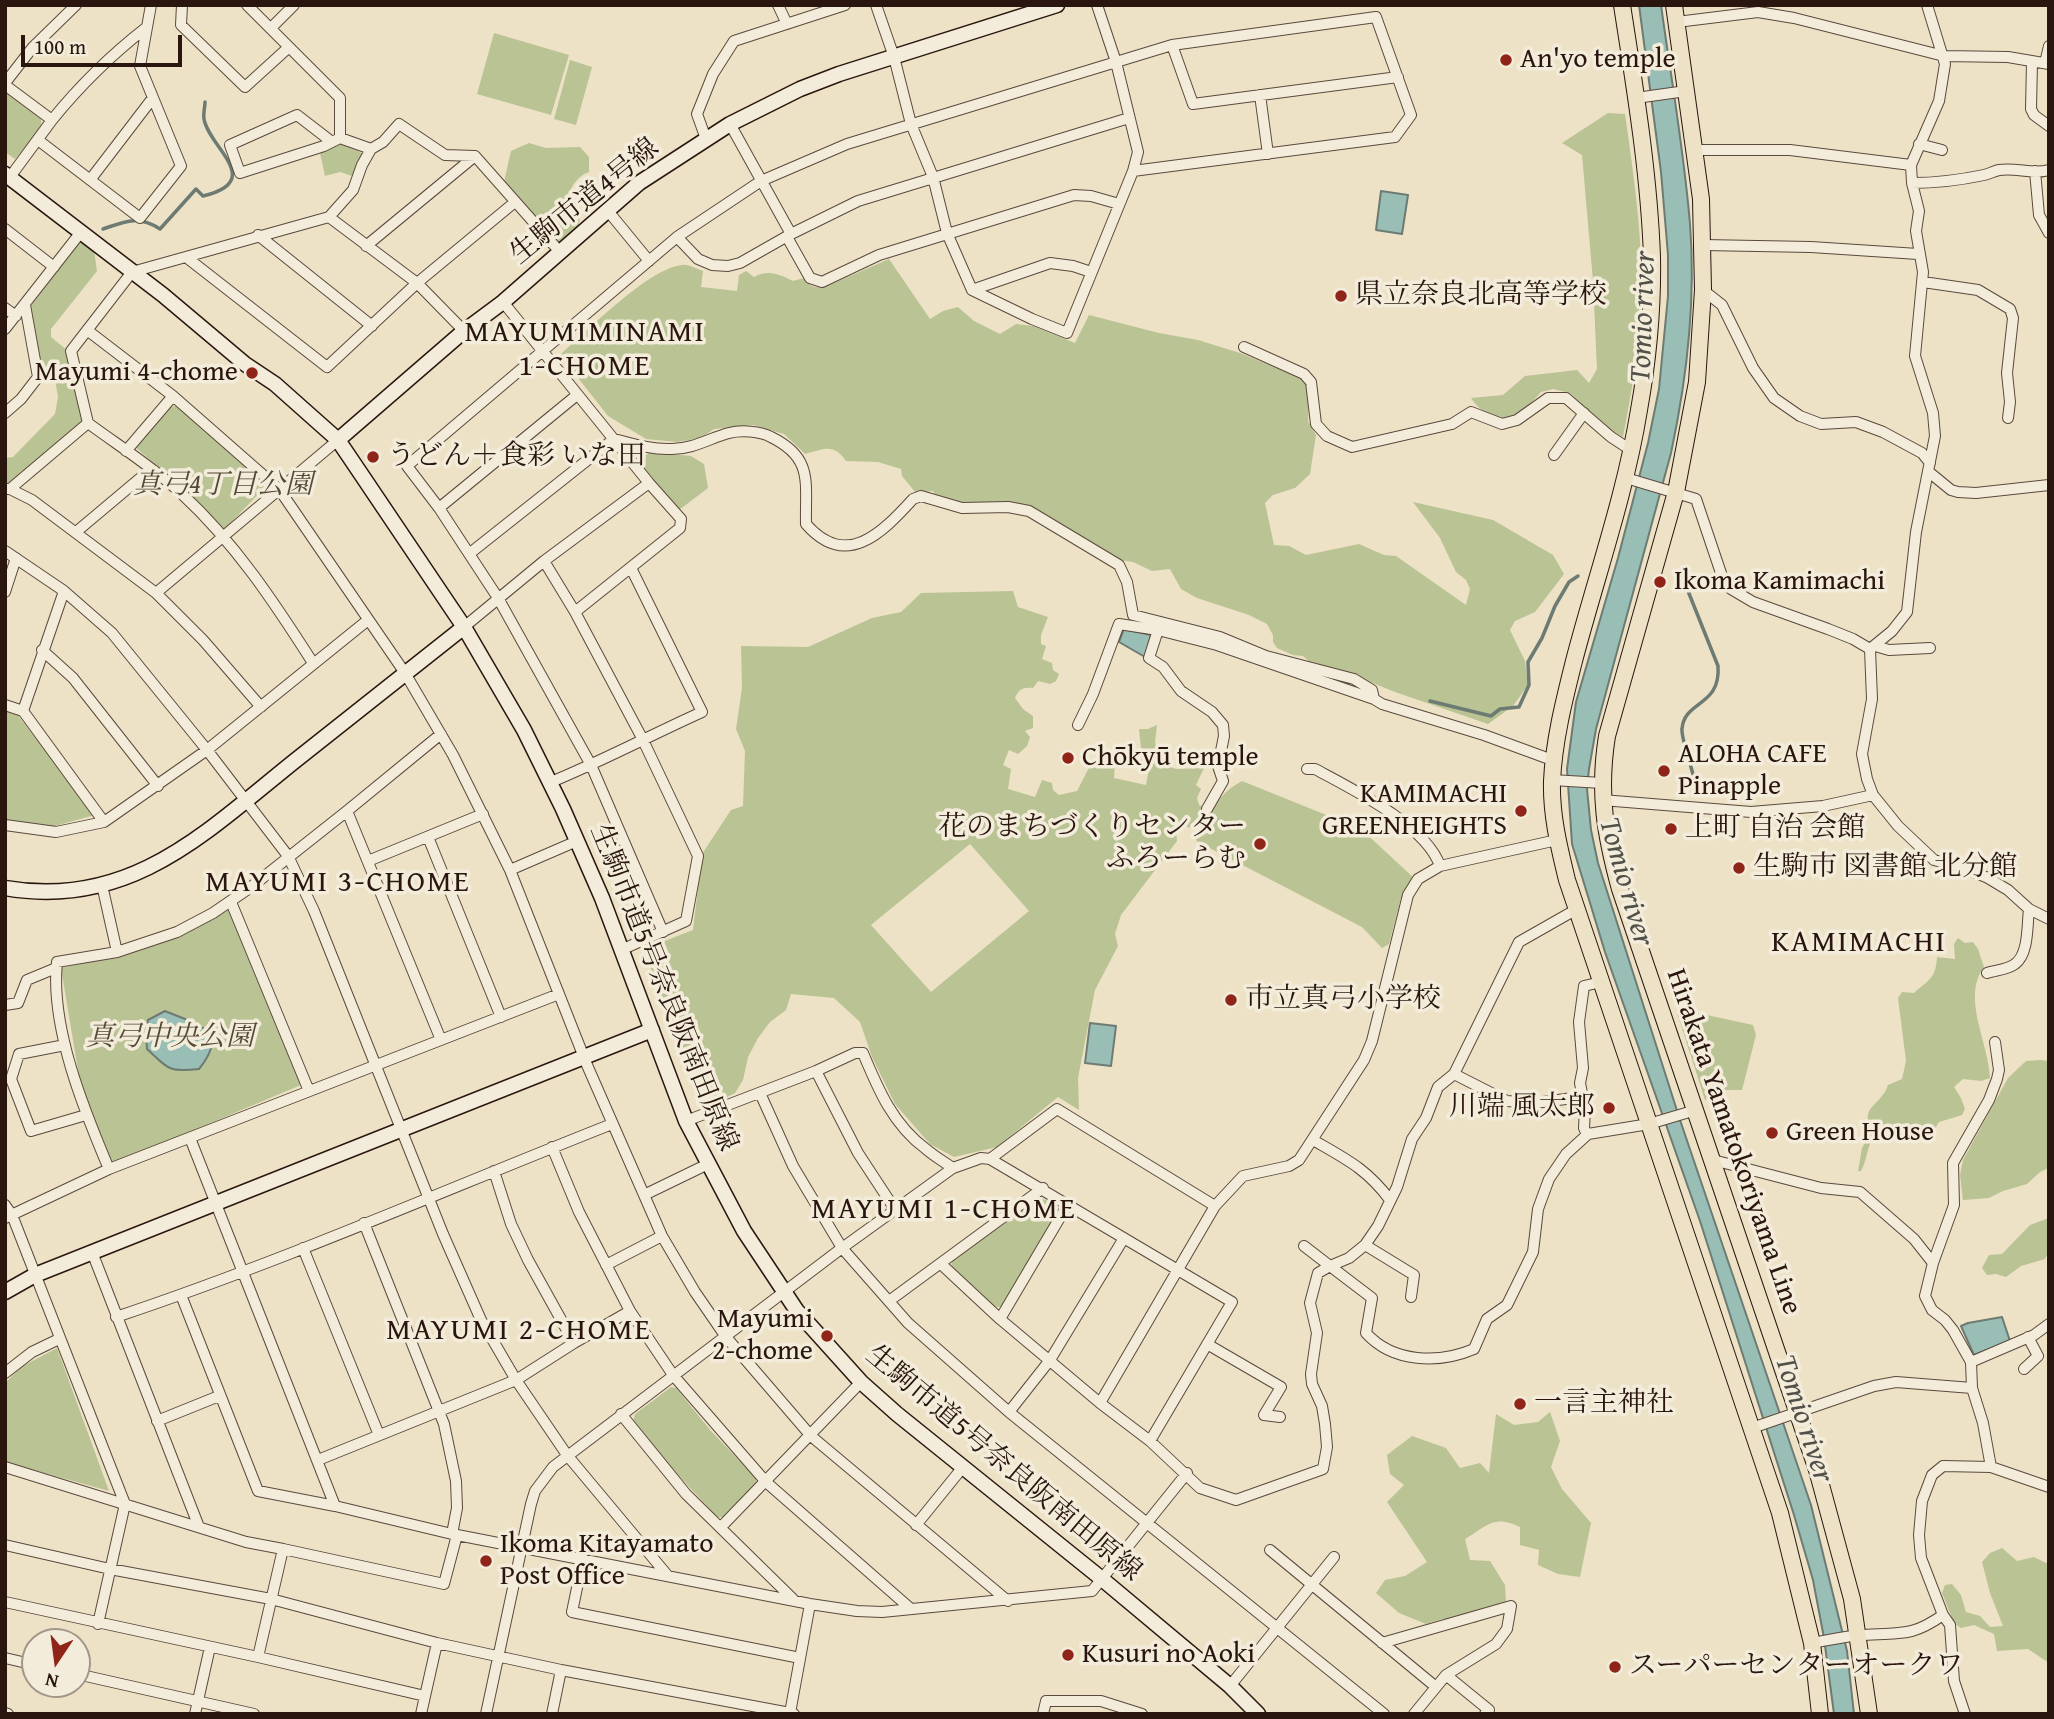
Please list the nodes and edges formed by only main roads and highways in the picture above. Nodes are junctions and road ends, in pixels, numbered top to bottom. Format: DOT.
graph roads {
  1 [pos="1622,5"];
  2 [pos="1674,5"];
  3 [pos="1820,1714"];
  4 [pos="1869,1714"];
  1 -- 3 [label="main road"];
  2 -- 4 [label="main road, Hirakata Yamatokoriyama Line"];
}
